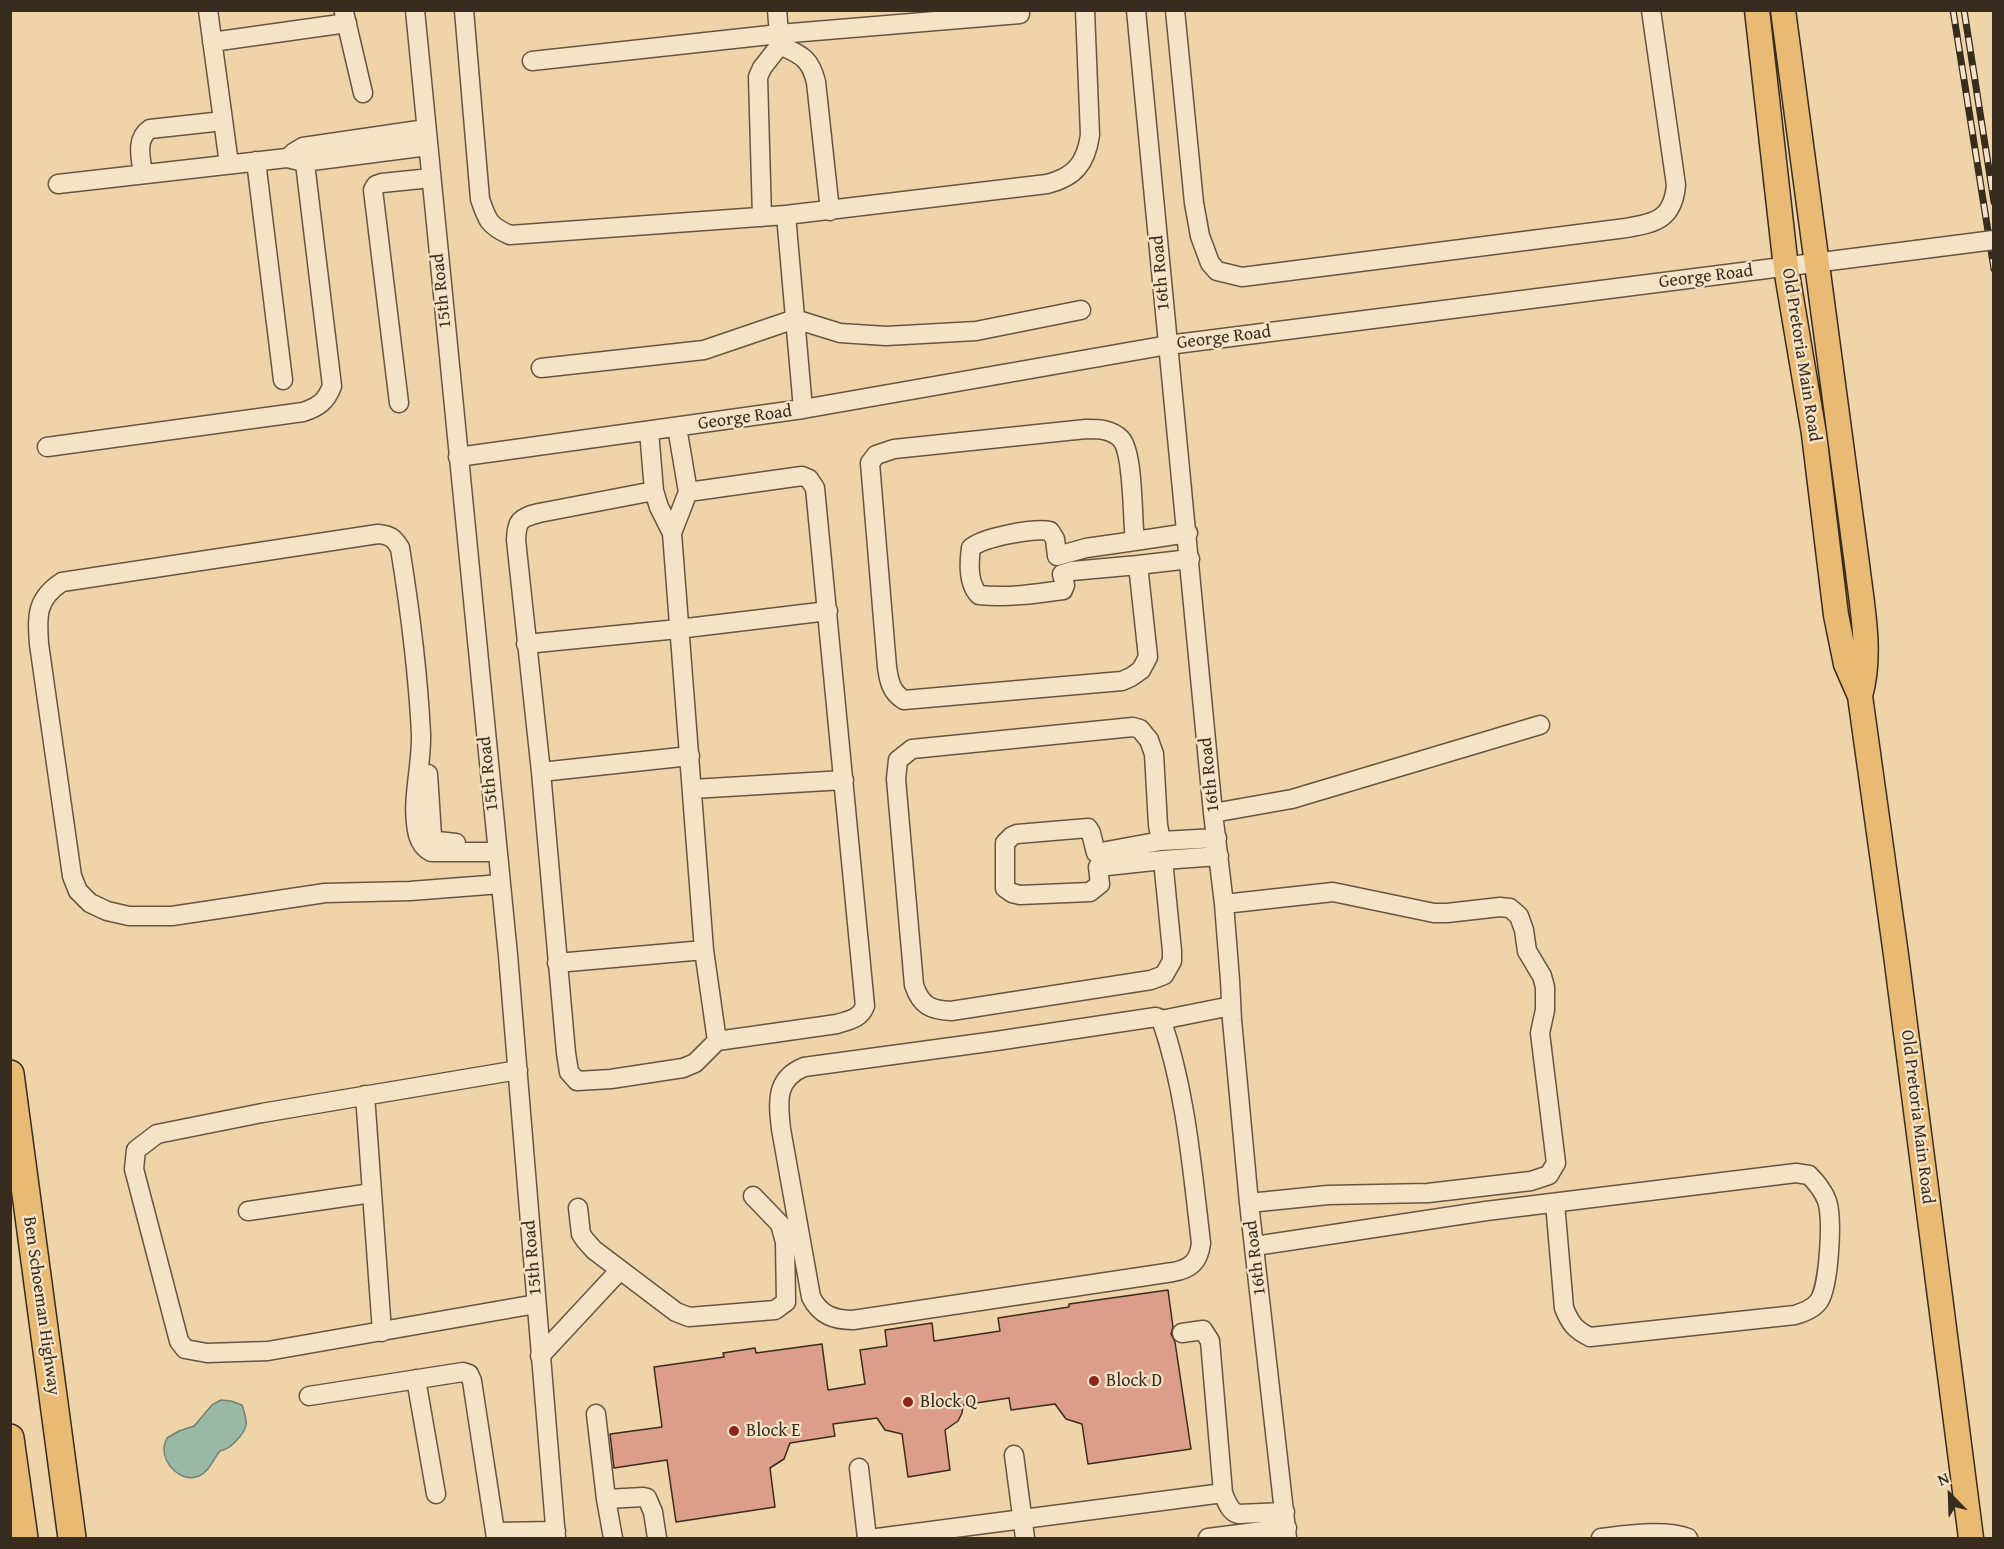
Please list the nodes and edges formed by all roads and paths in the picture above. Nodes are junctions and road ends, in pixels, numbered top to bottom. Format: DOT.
graph roads {
  1 [pos="208,10"];
  2 [pos="415,10"];
  3 [pos="464,10"];
  4 [pos="777,10"];
  5 [pos="1085,10"];
  6 [pos="1136,10"];
  7 [pos="1175,10"];
  8 [pos="1651,10"];
  9 [pos="1757,10"];
  10 [pos="1783,10"];
  11 [pos="1020,14"];
  12 [pos="345,17"];
  13 [pos="780,40"];
  14 [pos="212,42"];
  15 [pos="532,61"];
  16 [pos="363,93"];
  17 [pos="223,121"];
  18 [pos="427,137"];
  19 [pos="298,156"];
  20 [pos="256,161"];
  21 [pos="229,164"];
  22 [pos="143,174"];
  23 [pos="431,178"];
  24 [pos="57,184"];
  25 [pos="831,211"];
  26 [pos="786,215"];
  27 [pos="762,217"];
  28 [pos="1994,240"];
  29 [pos="1815,263"];
  30 [pos="1786,268"];
  31 [pos="1081,310"];
  32 [pos="795,319"];
  33 [pos="1168,345"];
  34 [pos="541,368"];
  35 [pos="284,380"];
  36 [pos="399,403"];
  37 [pos="803,409"];
  38 [pos="677,427"];
  39 [pos="649,431"];
  40 [pos="47,447"];
  41 [pos="458,457"];
  42 [pos="654,491"];
  43 [pos="688,492"];
  44 [pos="672,533"];
  45 [pos="1188,533"];
  46 [pos="1136,542"];
  47 [pos="1057,556"];
  48 [pos="1190,559"];
  49 [pos="1138,565"];
  50 [pos="1062,574"];
  51 [pos="828,611"];
  52 [pos="678,629"];
  53 [pos="526,644"];
  54 [pos="1860,696"];
  55 [pos="1540,725"];
  56 [pos="690,756"];
  57 [pos="541,772"];
  58 [pos="844,780"];
  59 [pos="693,789"];
  60 [pos="1213,813"];
  61 [pos="1217,838"];
  62 [pos="1161,841"];
  63 [pos="496,846"];
  64 [pos="1219,856"];
  65 [pos="1097,860"];
  66 [pos="1163,860"];
  67 [pos="501,884"];
  68 [pos="1224,904"];
  69 [pos="704,951"];
  70 [pos="557,963"];
  71 [pos="1231,1013"];
  72 [pos="1163,1026"];
  73 [pos="717,1041"];
  74 [pos="518,1070"];
  75 [pos="10,1074"];
  76 [pos="365,1095"];
  77 [pos="372,1193"];
  78 [pos="753,1196"];
  79 [pos="1249,1203"];
  80 [pos="1555,1203"];
  81 [pos="578,1208"];
  82 [pos="248,1211"];
  83 [pos="1255,1246"];
  84 [pos="620,1270"];
  85 [pos="536,1304"];
  86 [pos="382,1332"];
  87 [pos="1182,1333"];
  88 [pos="540,1356"];
  89 [pos="416,1379"];
  90 [pos="309,1396"];
  91 [pos="596,1414"];
  92 [pos="10,1438"];
  93 [pos="1014,1455"];
  94 [pos="860,1468"];
  95 [pos="1223,1492"];
  96 [pos="436,1494"];
  97 [pos="606,1498"];
  98 [pos="1023,1518"];
  99 [pos="1286,1526"];
  100 [pos="495,1535"];
  101 [pos="556,1535"];
  102 [pos="24,1539"];
  103 [pos="72,1539"];
  104 [pos="613,1539"];
  105 [pos="657,1539"];
  106 [pos="867,1539"];
  107 [pos="877,1539"];
  108 [pos="1025,1539"];
  109 [pos="1208,1539"];
  110 [pos="1601,1539"];
  111 [pos="1688,1539"];
  112 [pos="1971,1539"];
  1 -- 14 [label="street"];
  2 -- 18 [label="street, 15th Road"];
  3 -- 27 [label="street"];
  4 -- 13 [label="street"];
  5 -- 25 [label="street"];
  6 -- 33 [label="street, 16th Road"];
  7 -- 8 [label="street"];
  9 -- 30 [label="main road, Old Pretoria Main Road"];
  10 -- 29 [label="main road, Old Pretoria Main Road"];
  11 -- 13 [label="street"];
  12 -- 14 [label="street"];
  12 -- 16 [label="street"];
  13 -- 15 [label="street"];
  13 -- 25 [label="street"];
  13 -- 27 [label="street"];
  14 -- 17 [label="street"];
  17 -- 21 [label="street"];
  17 -- 22 [label="street"];
  18 -- 19 [label="street"];
  18 -- 23 [label="street, 15th Road"];
  19 -- 20 [label="street"];
  19 -- 40 [label="street"];
  20 -- 21 [label="street"];
  20 -- 35 [label="street"];
  21 -- 22 [label="street"];
  22 -- 24 [label="street"];
  23 -- 36 [label="street"];
  23 -- 41 [label="street, 15th Road"];
  25 -- 26 [label="street"];
  26 -- 27 [label="street"];
  26 -- 32 [label="street"];
  28 -- 29 [label="street, George Road, bridge"];
  29 -- 30 [label="street, George Road"];
  29 -- 54 [label="main road, Old Pretoria Main Road"];
  30 -- 33 [label="street, George Road"];
  30 -- 54 [label="main road, Old Pretoria Main Road"];
  31 -- 32 [label="street"];
  32 -- 34 [label="street"];
  32 -- 37 [label="street"];
  33 -- 37 [label="street, George Road"];
  33 -- 45 [label="street, 16th Road"];
  37 -- 38 [label="street, George Road"];
  38 -- 39 [label="street, George Road"];
  38 -- 43 [label="street"];
  39 -- 41 [label="street, George Road"];
  39 -- 42 [label="street"];
  41 -- 63 [label="street, 15th Road"];
  42 -- 44 [label="street"];
  42 -- 53 [label="street"];
  43 -- 44 [label="street"];
  43 -- 51 [label="street"];
  44 -- 52 [label="street"];
  45 -- 46 [label="street"];
  45 -- 48 [label="street, 16th Road"];
  46 -- 47 [label="street"];
  46 -- 49 [label="street"];
  47 -- 50 [label="street"];
  47 -- 50 [label="street"];
  48 -- 49 [label="street"];
  48 -- 60 [label="street, 16th Road"];
  49 -- 50 [label="street"];
  51 -- 52 [label="street"];
  51 -- 58 [label="street"];
  52 -- 53 [label="street"];
  52 -- 56 [label="street"];
  53 -- 57 [label="street"];
  54 -- 112 [label="main road, Old Pretoria Main Road"];
  55 -- 60 [label="street"];
  56 -- 57 [label="street"];
  56 -- 59 [label="street"];
  57 -- 70 [label="street"];
  58 -- 59 [label="street"];
  58 -- 73 [label="street"];
  59 -- 69 [label="street"];
  60 -- 61 [label="street, 16th Road"];
  61 -- 62 [label="street"];
  61 -- 64 [label="street, 16th Road"];
  62 -- 65 [label="street"];
  62 -- 66 [label="street"];
  63 -- 67 [label="street, 15th Road"];
  63 -- 67 [label="street"];
  64 -- 66 [label="street"];
  64 -- 68 [label="street, 16th Road"];
  65 -- 65 [label="street"];
  65 -- 66 [label="street"];
  67 -- 74 [label="street, 15th Road"];
  68 -- 71 [label="street, 16th Road"];
  68 -- 79 [label="street"];
  69 -- 70 [label="street"];
  69 -- 73 [label="street"];
  70 -- 73 [label="street"];
  71 -- 72 [label="street"];
  71 -- 79 [label="street, 16th Road"];
  72 -- 72 [label="street"];
  74 -- 76 [label="street"];
  74 -- 85 [label="street, 15th Road"];
  75 -- 103 [label="highway, Ben Schoeman Highway"];
  76 -- 77 [label="street"];
  76 -- 86 [label="street"];
  77 -- 82 [label="street"];
  77 -- 86 [label="street"];
  78 -- 84 [label="street"];
  79 -- 83 [label="street, 16th Road"];
  80 -- 80 [label="street"];
  80 -- 83 [label="street"];
  81 -- 84 [label="street"];
  83 -- 99 [label="street, 16th Road"];
  84 -- 88 [label="street"];
  85 -- 86 [label="street"];
  85 -- 88 [label="street, 15th Road"];
  87 -- 95 [label="street"];
  88 -- 101 [label="street, 15th Road"];
  89 -- 90 [label="street"];
  89 -- 96 [label="street"];
  89 -- 100 [label="street"];
  91 -- 97 [label="street"];
  92 -- 102 [label="highway"];
  93 -- 98 [label="street"];
  94 -- 106 [label="street"];
  95 -- 98 [label="street"];
  95 -- 99 [label="street"];
  97 -- 104 [label="street"];
  97 -- 105 [label="street"];
  98 -- 107 [label="street"];
  98 -- 108 [label="street"];
  99 -- 109 [label="street"];
  100 -- 101 [label="street"];
  110 -- 111 [label="street"];
}
